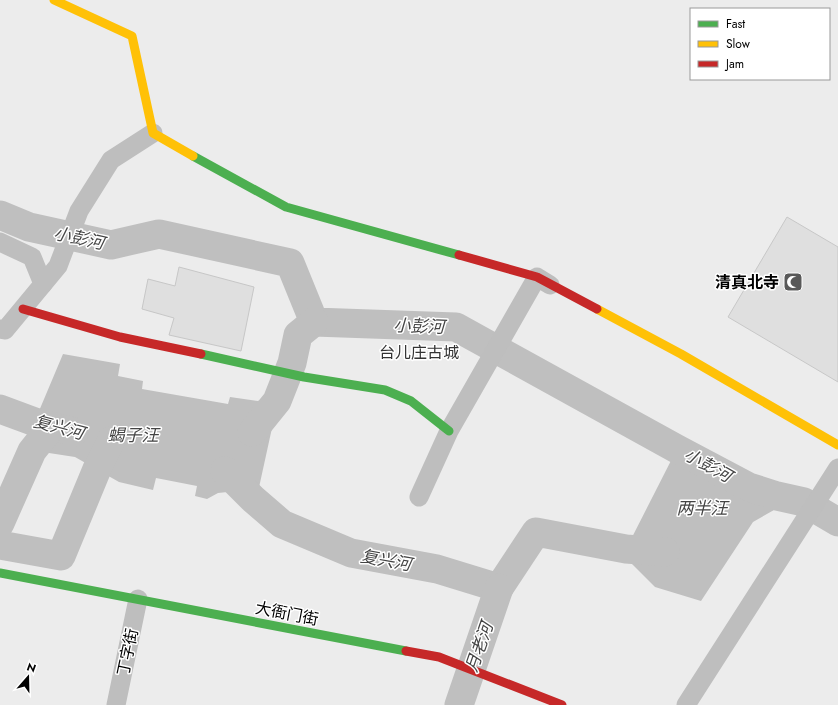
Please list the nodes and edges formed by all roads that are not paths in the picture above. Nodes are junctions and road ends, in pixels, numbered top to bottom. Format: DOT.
graph roads {
  1 [pos="54,0"];
  2 [pos="153,133"];
  3 [pos="0,242"];
  4 [pos="537,277"];
  5 [pos="43,284"];
  6 [pos="23,309"];
  7 [pos="0,329"];
  8 [pos="449,430"];
  9 [pos="838,445"];
  10 [pos="838,449"];
  11 [pos="838,468"];
  12 [pos="419,497"];
  13 [pos="0,573"];
  14 [pos="138,600"];
  15 [pos="116,705"];
  16 [pos="562,705"];
  17 [pos="686,705"];
  1 -- 2 [label="street"];
  2 -- 4 [label="street"];
  2 -- 5 [label="street"];
  3 -- 5 [label="street"];
  4 -- 8 [label="street"];
  4 -- 9 [label="street"];
  4 -- 10 [label="street"];
  5 -- 6 [label="street"];
  6 -- 7 [label="street"];
  6 -- 8 [label="street"];
  8 -- 12 [label="street"];
  11 -- 17 [label="street"];
  13 -- 14 [label="street, 大衙门街"];
  14 -- 15 [label="street, 丁字街"];
  14 -- 16 [label="street, 大衙门街"];
}
